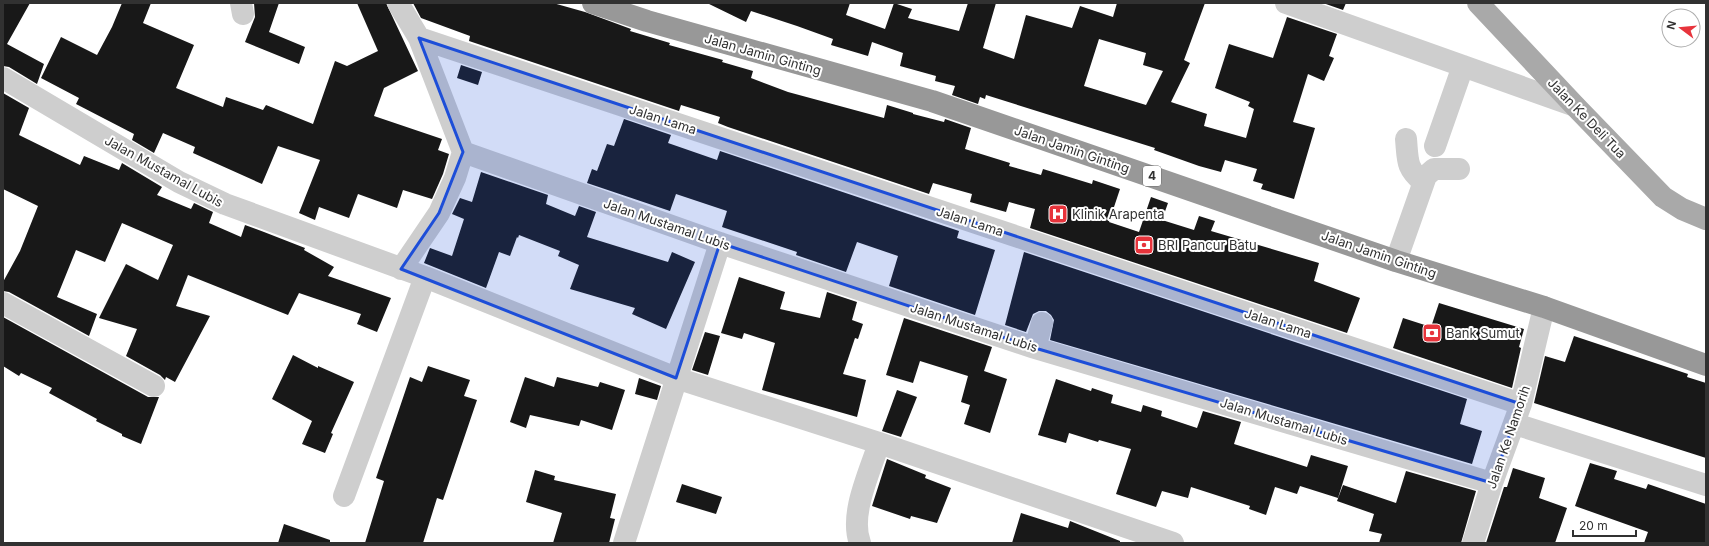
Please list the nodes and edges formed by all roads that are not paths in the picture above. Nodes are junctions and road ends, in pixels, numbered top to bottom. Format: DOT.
graph roads {
  1 [pos="398,3"];
  2 [pos="593,3"];
  3 [pos="1286,3"];
  4 [pos="1478,3"];
  5 [pos="419,38"];
  6 [pos="1463,66"];
  7 [pos="3,78"];
  8 [pos="1575,106"];
  9 [pos="1406,140"];
  10 [pos="1435,146"];
  11 [pos="463,152"];
  12 [pos="1459,170"];
  13 [pos="1423,182"];
  14 [pos="1706,219"];
  15 [pos="720,243"];
  16 [pos="1396,261"];
  17 [pos="401,269"];
  18 [pos="425,278"];
  19 [pos="3,303"];
  20 [pos="1544,307"];
  21 [pos="1042,323"];
  22 [pos="1035,348"];
  23 [pos="1706,365"];
  24 [pos="676,378"];
  25 [pos="154,386"];
  26 [pos="1518,414"];
  27 [pos="879,443"];
  28 [pos="1492,483"];
  29 [pos="1706,485"];
  30 [pos="344,496"];
  31 [pos="624,543"];
  32 [pos="860,543"];
  33 [pos="1174,543"];
  34 [pos="1474,543"];
  1 -- 5 [label="street"];
  2 -- 16 [label="highway, Jalan Jamin Ginting / 4"];
  3 -- 6 [label="street"];
  4 -- 8 [label="main road, Jalan Ke Deli Tua"];
  5 -- 11 [label="street"];
  5 -- 26 [label="street, Jalan Lama"];
  6 -- 8 [label="street"];
  6 -- 10 [label="street"];
  7 -- 17 [label="street, Jalan Mustamal Lubis"];
  8 -- 14 [label="main road, Jalan Ke Deli Tua"];
  9 -- 13 [label="street"];
  11 -- 15 [label="street, Jalan Mustamal Lubis"];
  11 -- 17 [label="street"];
  12 -- 13 [label="street"];
  13 -- 16 [label="street"];
  15 -- 22 [label="street, Jalan Mustamal Lubis"];
  15 -- 24 [label="street"];
  16 -- 20 [label="highway, Jalan Jamin Ginting / 4"];
  17 -- 18 [label="street, Jalan Mustamal Lubis"];
  18 -- 24 [label="street, Jalan Mustamal Lubis"];
  18 -- 30 [label="street"];
  19 -- 25 [label="street"];
  20 -- 23 [label="highway, Jalan Jamin Ginting / 4"];
  20 -- 26 [label="street, Jalan Ke Namorih"];
  21 -- 22 [label="street"];
  22 -- 28 [label="street, Jalan Mustamal Lubis"];
  24 -- 27 [label="street, Jalan Mustamal Lubis"];
  24 -- 31 [label="street"];
  26 -- 28 [label="street, Jalan Ke Namorih"];
  26 -- 29 [label="street, Jalan Lama"];
  27 -- 32 [label="street"];
  27 -- 33 [label="street, Jalan Mustamal Lubis"];
  28 -- 34 [label="street, Jalan Ke Namorih"];
}
